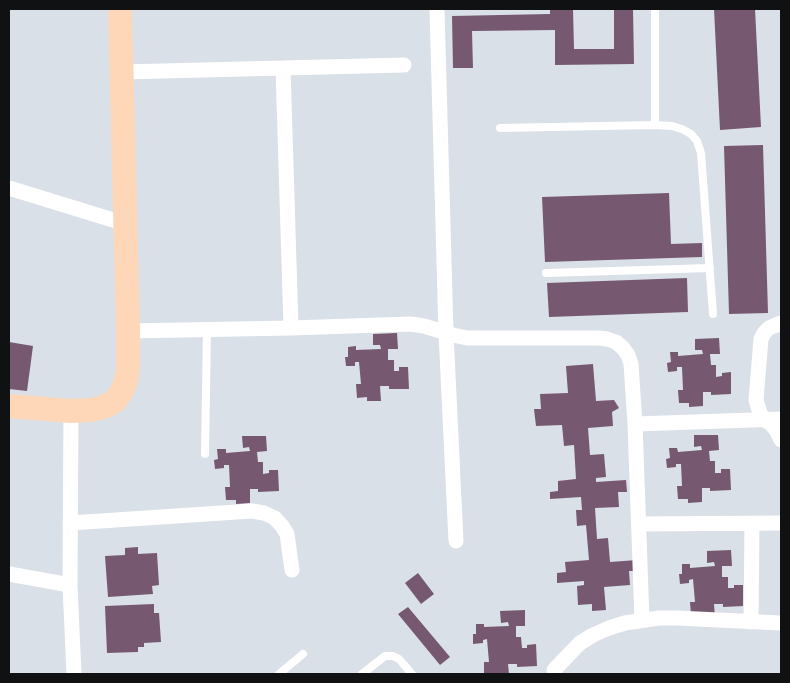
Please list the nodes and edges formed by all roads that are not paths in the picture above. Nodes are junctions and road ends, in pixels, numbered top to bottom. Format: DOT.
graph roads {
  1 [pos="120,9"];
  2 [pos="437,9"];
  3 [pos="655,9"];
  4 [pos="404,65"];
  5 [pos="283,68"];
  6 [pos="122,72"];
  7 [pos="655,125"];
  8 [pos="500,128"];
  9 [pos="9,188"];
  10 [pos="126,224"];
  11 [pos="710,268"];
  12 [pos="546,273"];
  13 [pos="713,314"];
  14 [pos="781,323"];
  15 [pos="291,328"];
  16 [pos="207,330"];
  17 [pos="128,331"];
  18 [pos="446,333"];
  19 [pos="9,406"];
  20 [pos="71,410"];
  21 [pos="781,419"];
  22 [pos="765,420"];
  23 [pos="635,424"];
  24 [pos="781,440"];
  25 [pos="205,454"];
  26 [pos="70,523"];
  27 [pos="752,523"];
  28 [pos="781,523"];
  29 [pos="638,524"];
  30 [pos="456,541"];
  31 [pos="292,570"];
  32 [pos="9,574"];
  33 [pos="70,585"];
  34 [pos="642,620"];
  35 [pos="751,622"];
  36 [pos="781,624"];
  37 [pos="302,654"];
  38 [pos="554,670"];
  39 [pos="74,674"];
  40 [pos="279,674"];
  41 [pos="362,674"];
  42 [pos="412,674"];
  1 -- 6 [label="main road"];
  2 -- 18 [label="street"];
  3 -- 7 [label="lane"];
  4 -- 5 [label="street"];
  5 -- 6 [label="street"];
  5 -- 15 [label="street"];
  6 -- 10 [label="main road"];
  7 -- 8 [label="lane"];
  7 -- 11 [label="lane"];
  9 -- 10 [label="street"];
  10 -- 17 [label="main road"];
  11 -- 12 [label="lane"];
  11 -- 13 [label="lane"];
  14 -- 22 [label="street"];
  15 -- 16 [label="street"];
  15 -- 18 [label="street"];
  16 -- 17 [label="street"];
  16 -- 25 [label="lane"];
  17 -- 20 [label="main road"];
  18 -- 23 [label="street"];
  18 -- 30 [label="street"];
  19 -- 20 [label="main road"];
  20 -- 26 [label="street"];
  21 -- 22 [label="street"];
  22 -- 23 [label="street"];
  22 -- 24 [label="street"];
  23 -- 29 [label="street"];
  26 -- 31 [label="street"];
  26 -- 33 [label="street"];
  27 -- 28 [label="street"];
  27 -- 29 [label="street"];
  27 -- 35 [label="street"];
  29 -- 34 [label="street"];
  32 -- 33 [label="street"];
  33 -- 39 [label="street"];
  34 -- 35 [label="street"];
  34 -- 38 [label="street"];
  35 -- 36 [label="street"];
  37 -- 40 [label="lane"];
  41 -- 42 [label="lane"];
}
